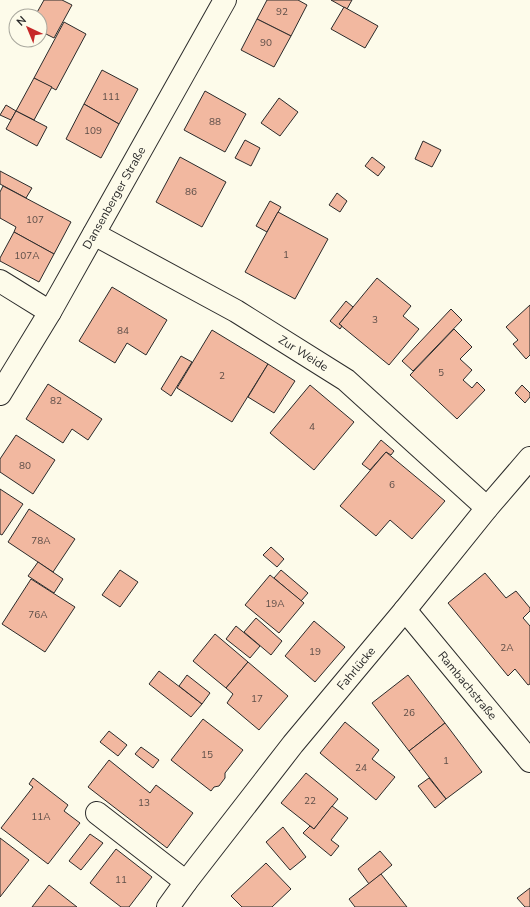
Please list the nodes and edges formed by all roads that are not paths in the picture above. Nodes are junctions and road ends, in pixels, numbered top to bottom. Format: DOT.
graph roads {
  1 [pos="225,0"];
  2 [pos="94,234"];
  3 [pos="0,281"];
  4 [pos="50,312"];
  5 [pos="0,394"];
  6 [pos="530,458"];
  7 [pos="487,508"];
  8 [pos="405,610"];
  9 [pos="530,761"];
  10 [pos="97,814"];
  11 [pos="186,882"];
  12 [pos="168,907"];
  1 -- 2 [label="street, Dansenberger Straße"];
  2 -- 4 [label="street, Dansenberger Straße"];
  2 -- 7 [label="street, Zur Weide"];
  3 -- 4 [label="street"];
  4 -- 5 [label="street, Dansenberger Straße"];
  6 -- 7 [label="street, Fahrlücke"];
  7 -- 8 [label="street, Fahrlücke"];
  8 -- 9 [label="street, Rambachstraße"];
  8 -- 11 [label="street, Fahrlücke"];
  10 -- 11 [label="street"];
  11 -- 12 [label="street, Fahrlücke"];
}
